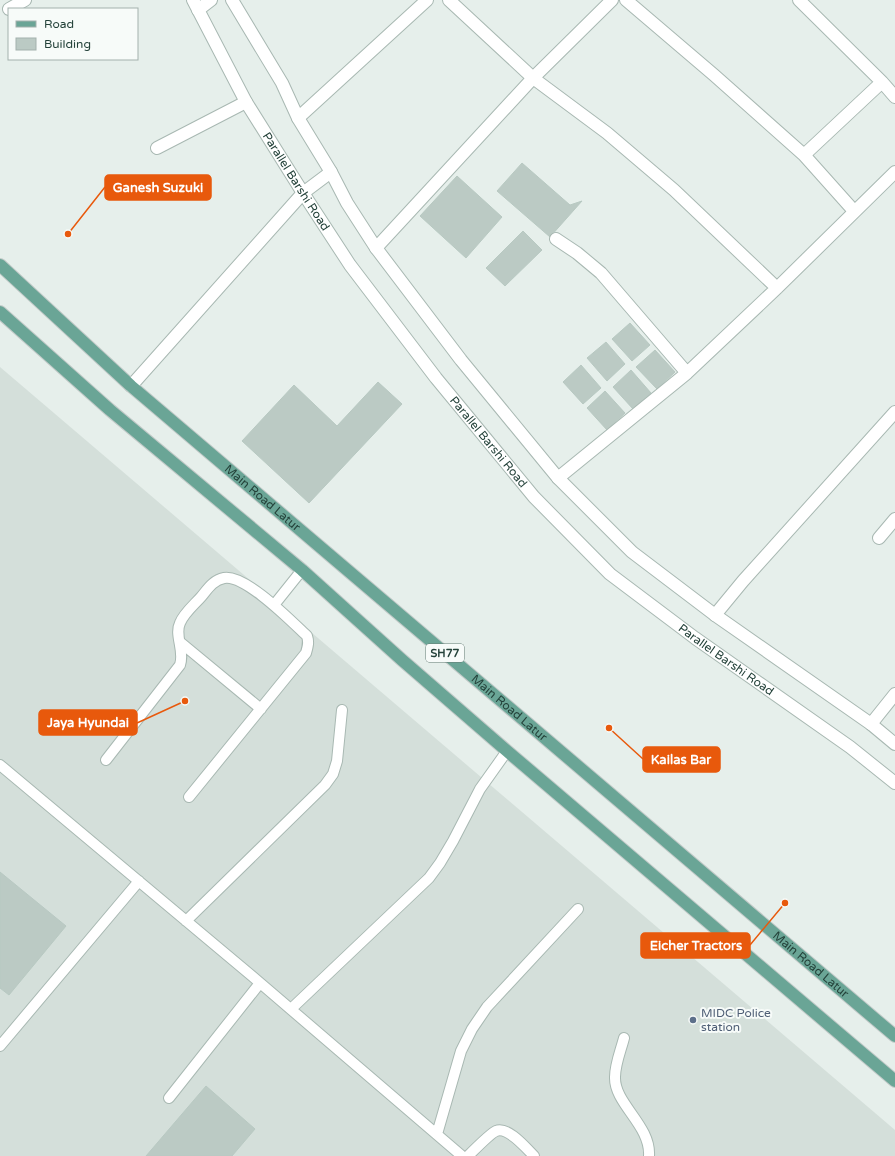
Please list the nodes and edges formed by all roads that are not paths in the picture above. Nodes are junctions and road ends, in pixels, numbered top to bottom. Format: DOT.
graph roads {
  1 [pos="25,0"];
  2 [pos="211,0"];
  3 [pos="232,0"];
  4 [pos="427,0"];
  5 [pos="449,0"];
  6 [pos="612,0"];
  7 [pos="626,0"];
  8 [pos="798,0"];
  9 [pos="195,5"];
  10 [pos="11,8"];
  11 [pos="533,78"];
  12 [pos="882,82"];
  13 [pos="895,97"];
  14 [pos="246,102"];
  15 [pos="298,118"];
  16 [pos="157,148"];
  17 [pos="804,155"];
  18 [pos="331,172"];
  19 [pos="895,172"];
  20 [pos="303,193"];
  21 [pos="854,211"];
  22 [pos="556,240"];
  23 [pos="376,248"];
  24 [pos="0,265"];
  25 [pos="777,288"];
  26 [pos="0,312"];
  27 [pos="686,373"];
  28 [pos="131,386"];
  29 [pos="895,412"];
  30 [pos="558,478"];
  31 [pos="895,519"];
  32 [pos="879,538"];
  33 [pos="302,570"];
  34 [pos="274,605"];
  35 [pos="715,615"];
  36 [pos="180,642"];
  37 [pos="895,694"];
  38 [pos="261,708"];
  39 [pos="342,710"];
  40 [pos="871,724"];
  41 [pos="895,744"];
  42 [pos="507,751"];
  43 [pos="106,760"];
  44 [pos="0,765"];
  45 [pos="895,784"];
  46 [pos="189,797"];
  47 [pos="139,881"];
  48 [pos="578,909"];
  49 [pos="186,921"];
  50 [pos="260,983"];
  51 [pos="291,1009"];
  52 [pos="895,1036"];
  53 [pos="624,1038"];
  54 [pos="0,1046"];
  55 [pos="895,1081"];
  56 [pos="169,1098"];
  57 [pos="437,1134"];
  58 [pos="462,1156"];
  59 [pos="468,1156"];
  60 [pos="534,1156"];
  61 [pos="649,1156"];
  1 -- 10 [label="street"];
  2 -- 9 [label="street"];
  3 -- 15 [label="street"];
  4 -- 15 [label="street"];
  5 -- 11 [label="street"];
  6 -- 11 [label="street"];
  7 -- 17 [label="street"];
  8 -- 12 [label="street"];
  9 -- 14 [label="street, Parallel Barshi Road"];
  11 -- 23 [label="street"];
  11 -- 25 [label="street"];
  12 -- 13 [label="street"];
  12 -- 17 [label="street"];
  14 -- 16 [label="street"];
  14 -- 20 [label="street, Parallel Barshi Road"];
  15 -- 18 [label="street"];
  17 -- 21 [label="street"];
  18 -- 20 [label="street"];
  18 -- 23 [label="street"];
  19 -- 21 [label="street"];
  20 -- 28 [label="street"];
  20 -- 45 [label="street, Parallel Barshi Road"];
  21 -- 25 [label="street"];
  22 -- 27 [label="street"];
  23 -- 30 [label="street"];
  24 -- 28 [label="main road, Main Road Latur / SH77"];
  25 -- 27 [label="street"];
  26 -- 33 [label="main road, SH77"];
  27 -- 30 [label="street"];
  28 -- 52 [label="main road, Main Road Latur / SH77"];
  29 -- 35 [label="street"];
  30 -- 35 [label="street"];
  31 -- 32 [label="street"];
  33 -- 34 [label="lane"];
  33 -- 42 [label="main road, SH77"];
  34 -- 36 [label="lane"];
  34 -- 38 [label="lane"];
  35 -- 40 [label="street"];
  36 -- 38 [label="lane"];
  36 -- 43 [label="lane"];
  37 -- 40 [label="street"];
  38 -- 46 [label="lane"];
  39 -- 49 [label="lane"];
  40 -- 41 [label="street"];
  42 -- 51 [label="lane"];
  42 -- 55 [label="main road, SH77"];
  44 -- 47 [label="lane"];
  47 -- 49 [label="lane"];
  47 -- 54 [label="lane"];
  48 -- 57 [label="lane"];
  49 -- 50 [label="lane"];
  50 -- 51 [label="lane"];
  50 -- 56 [label="lane"];
  51 -- 57 [label="lane"];
  53 -- 61 [label="lane"];
  57 -- 58 [label="lane"];
  59 -- 60 [label="lane"];
}
